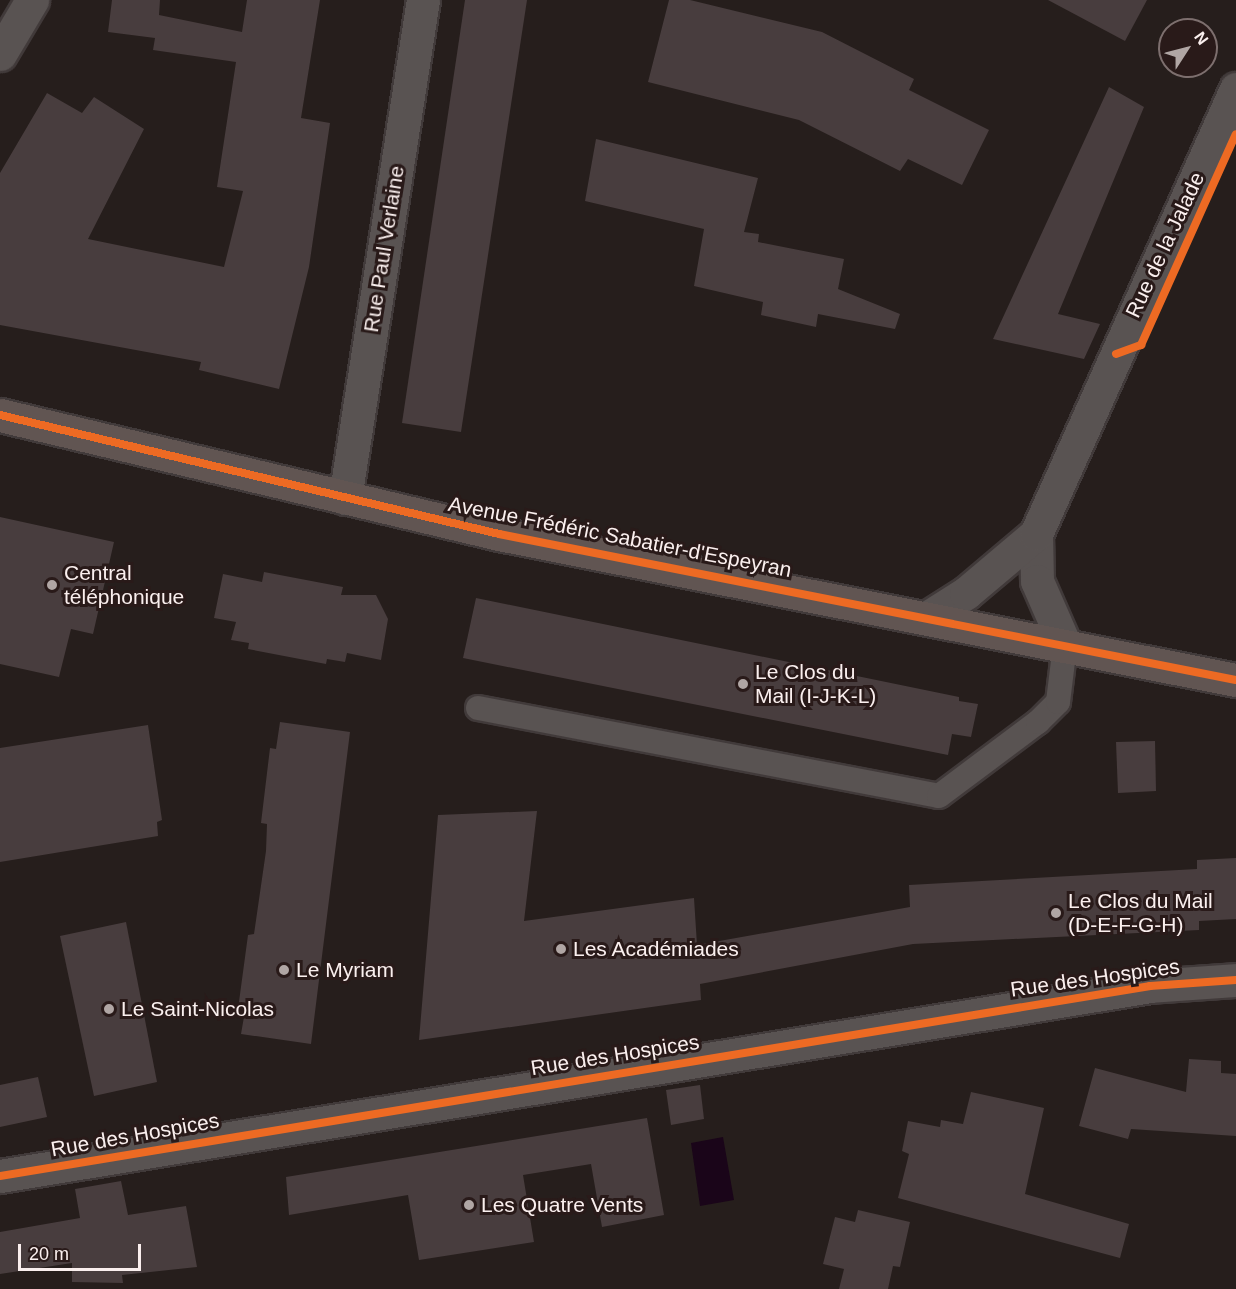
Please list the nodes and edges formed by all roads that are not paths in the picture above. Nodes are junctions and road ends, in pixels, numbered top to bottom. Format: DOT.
graph roads {
  1 [pos="32,0"];
  2 [pos="423,0"];
  3 [pos="0,54"];
  4 [pos="1236,89"];
  5 [pos="0,415"];
  6 [pos="345,498"];
  7 [pos="1036,534"];
  8 [pos="930,616"];
  9 [pos="1065,645"];
  10 [pos="1236,680"];
  11 [pos="478,708"];
  12 [pos="1236,980"];
  13 [pos="0,1176"];
  1 -- 3 [label="street"];
  2 -- 6 [label="street, Rue Paul Verlaine"];
  4 -- 7 [label="street, Rue de la Jalade"];
  5 -- 6 [label="main road, Avenue Frédéric Sabatier-d'Espeyran"];
  6 -- 8 [label="main road, Avenue Frédéric Sabatier-d'Espeyran"];
  7 -- 8 [label="street, Rue de la Jalade"];
  7 -- 9 [label="street, Rue de la Jalade"];
  8 -- 9 [label="main road, Avenue Frédéric Sabatier-d'Espeyran"];
  9 -- 10 [label="main road, Avenue Frédéric Sabatier-d'Espeyran"];
  9 -- 11 [label="lane"];
  12 -- 13 [label="street, Rue des Hospices"];
}
